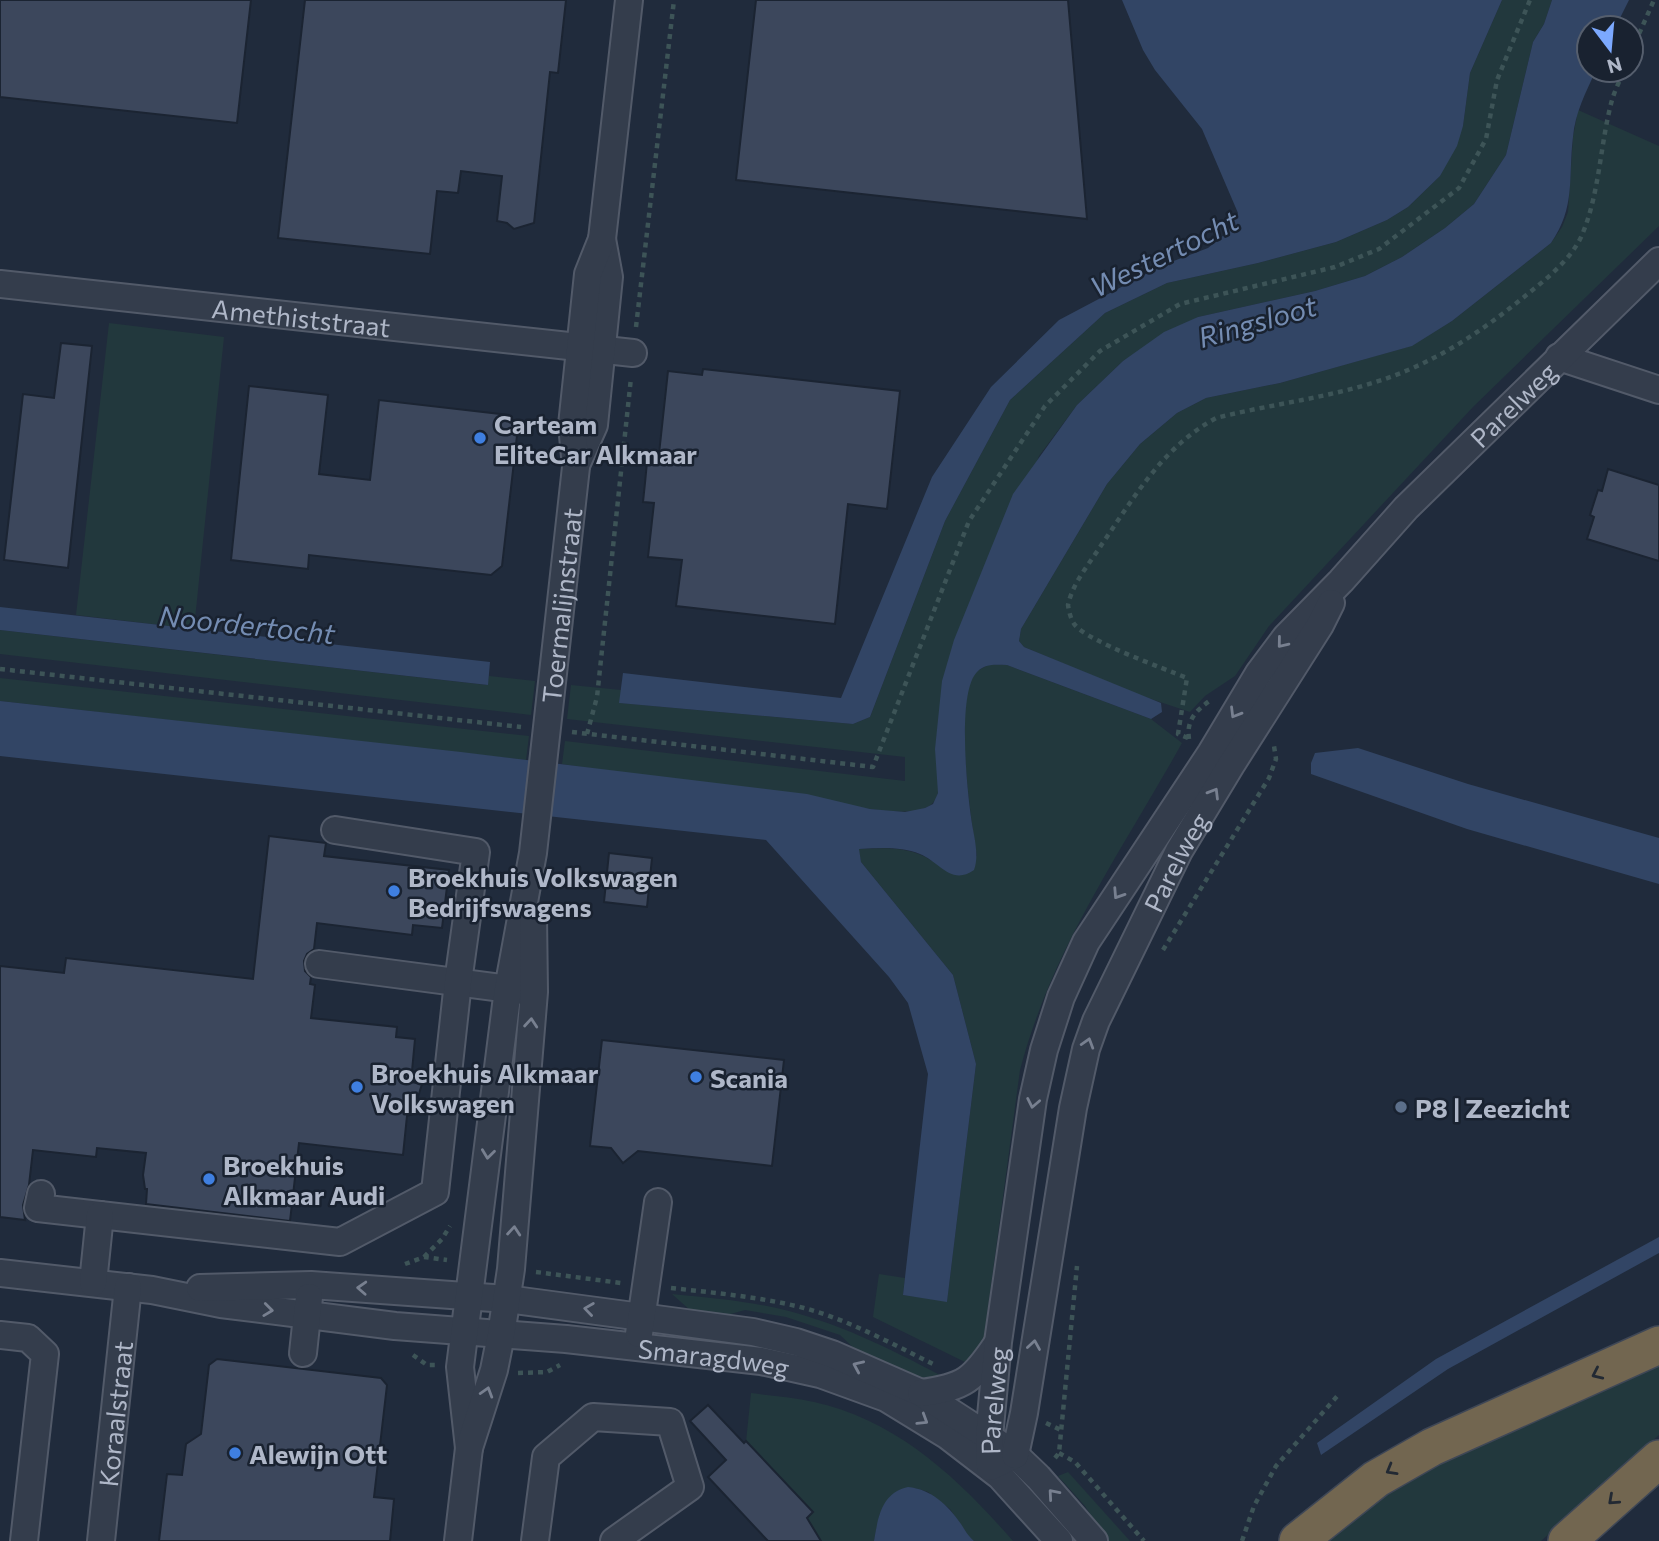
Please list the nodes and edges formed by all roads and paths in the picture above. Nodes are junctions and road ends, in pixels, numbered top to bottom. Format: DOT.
graph roads {
  1 [pos="629,0"];
  2 [pos="1530,0"];
  3 [pos="1654,0"];
  4 [pos="1645,20"];
  5 [pos="1618,84"];
  6 [pos="1659,261"];
  7 [pos="0,284"];
  8 [pos="592,348"];
  9 [pos="634,353"];
  10 [pos="1559,357"];
  11 [pos="1659,390"];
  12 [pos="1341,581"];
  13 [pos="0,669"];
  14 [pos="546,737"];
  15 [pos="1188,738"];
  16 [pos="1260,793"];
  17 [pos="335,831"];
  18 [pos="534,841"];
  19 [pos="1157,961"];
  20 [pos="320,964"];
  21 [pos="458,982"];
  22 [pos="508,989"];
  23 [pos="534,992"];
  24 [pos="40,1194"];
  25 [pos="658,1202"];
  26 [pos="100,1214"];
  27 [pos="1078,1257"];
  28 [pos="0,1273"];
  29 [pos="93,1283"];
  30 [pos="311,1285"];
  31 [pos="140,1288"];
  32 [pos="468,1295"];
  33 [pos="507,1298"];
  34 [pos="306,1315"];
  35 [pos="641,1316"];
  36 [pos="463,1332"];
  37 [pos="0,1335"];
  38 [pos="501,1335"];
  39 [pos="998,1342"];
  40 [pos="1659,1345"];
  41 [pos="637,1346"];
  42 [pos="405,1350"];
  43 [pos="303,1353"];
  44 [pos="565,1362"];
  45 [pos="460,1367"];
  46 [pos="494,1370"];
  47 [pos="1340,1393"];
  48 [pos="920,1394"];
  49 [pos="989,1437"];
  50 [pos="469,1448"];
  51 [pos="1059,1453"];
  52 [pos="1015,1455"];
  53 [pos="1659,1459"];
  54 [pos="990,1467"];
  55 [pos="1038,1476"];
  56 [pos="24,1541"];
  57 [pos="101,1541"];
  58 [pos="458,1541"];
  59 [pos="535,1541"];
  60 [pos="614,1541"];
  61 [pos="1059,1541"];
  62 [pos="1094,1541"];
  63 [pos="1144,1541"];
  64 [pos="1242,1541"];
  65 [pos="1298,1541"];
  66 [pos="1567,1541"];
  1 -- 8 [label="street, Toermalijnstraat"];
  2 -- 14 [label="path"];
  3 -- 4 [label="path"];
  5 -- 15 [label="path"];
  6 -- 10 [label="street, Parelweg"];
  7 -- 8 [label="street, Amethiststraat"];
  8 -- 9 [label="street, Amethiststraat"];
  8 -- 14 [label="street, Toermalijnstraat"];
  10 -- 11 [label="street"];
  10 -- 12 [label="street, Parelweg"];
  12 -- 39 [label="street, Parelweg, one-way"];
  52 -- 12 [label="street, Parelweg, one-way"];
  13 -- 14 [label="path"];
  14 -- 18 [label="street, Toermalijnstraat"];
  16 -- 19 [label="path, Parelweg"];
  17 -- 21 [label="street"];
  18 -- 22 [label="street"];
  18 -- 23 [label="street"];
  20 -- 21 [label="street"];
  21 -- 22 [label="street"];
  21 -- 26 [label="street"];
  22 -- 23 [label="street"];
  22 -- 32 [label="street, one-way"];
  33 -- 23 [label="street, one-way"];
  24 -- 26 [label="street"];
  25 -- 35 [label="street"];
  26 -- 29 [label="street"];
  27 -- 51 [label="path"];
  28 -- 29 [label="street, Smaragdweg"];
  29 -- 31 [label="street, Smaragdweg"];
  30 -- 31 [label="street, Smaragdweg"];
  32 -- 30 [label="street, Smaragdweg, one-way"];
  30 -- 34 [label="street"];
  31 -- 34 [label="street, Smaragdweg, one-way"];
  31 -- 57 [label="street, Koraalstraat"];
  32 -- 33 [label="street, Smaragdweg"];
  32 -- 36 [label="street"];
  35 -- 33 [label="street, Smaragdweg, one-way"];
  33 -- 38 [label="street"];
  34 -- 36 [label="street, Smaragdweg"];
  34 -- 43 [label="street"];
  35 -- 41 [label="street"];
  48 -- 35 [label="street, Smaragdweg, one-way"];
  36 -- 38 [label="street, Smaragdweg"];
  36 -- 45 [label="street"];
  37 -- 56 [label="street"];
  38 -- 41 [label="street, Smaragdweg"];
  38 -- 46 [label="street"];
  39 -- 48 [label="street"];
  39 -- 49 [label="street, Parelweg"];
  40 -- 65 [label="highway, one-way"];
  41 -- 54 [label="street, Smaragdweg, one-way"];
  42 -- 45 [label="path"];
  44 -- 46 [label="path"];
  45 -- 50 [label="street"];
  50 -- 46 [label="street, one-way"];
  47 -- 64 [label="path"];
  48 -- 49 [label="street, Smaragdweg"];
  49 -- 52 [label="street, Smaragdweg"];
  49 -- 54 [label="street, Parelweg"];
  50 -- 58 [label="street"];
  51 -- 55 [label="path, Parelweg"];
  51 -- 63 [label="path"];
  52 -- 54 [label="street, Parelweg"];
  52 -- 55 [label="street, Smaragdweg"];
  53 -- 66 [label="highway, one-way"];
  54 -- 61 [label="street, Smaragdweg"];
  62 -- 55 [label="street, Smaragdweg, one-way"];
  59 -- 60 [label="street"];
}
